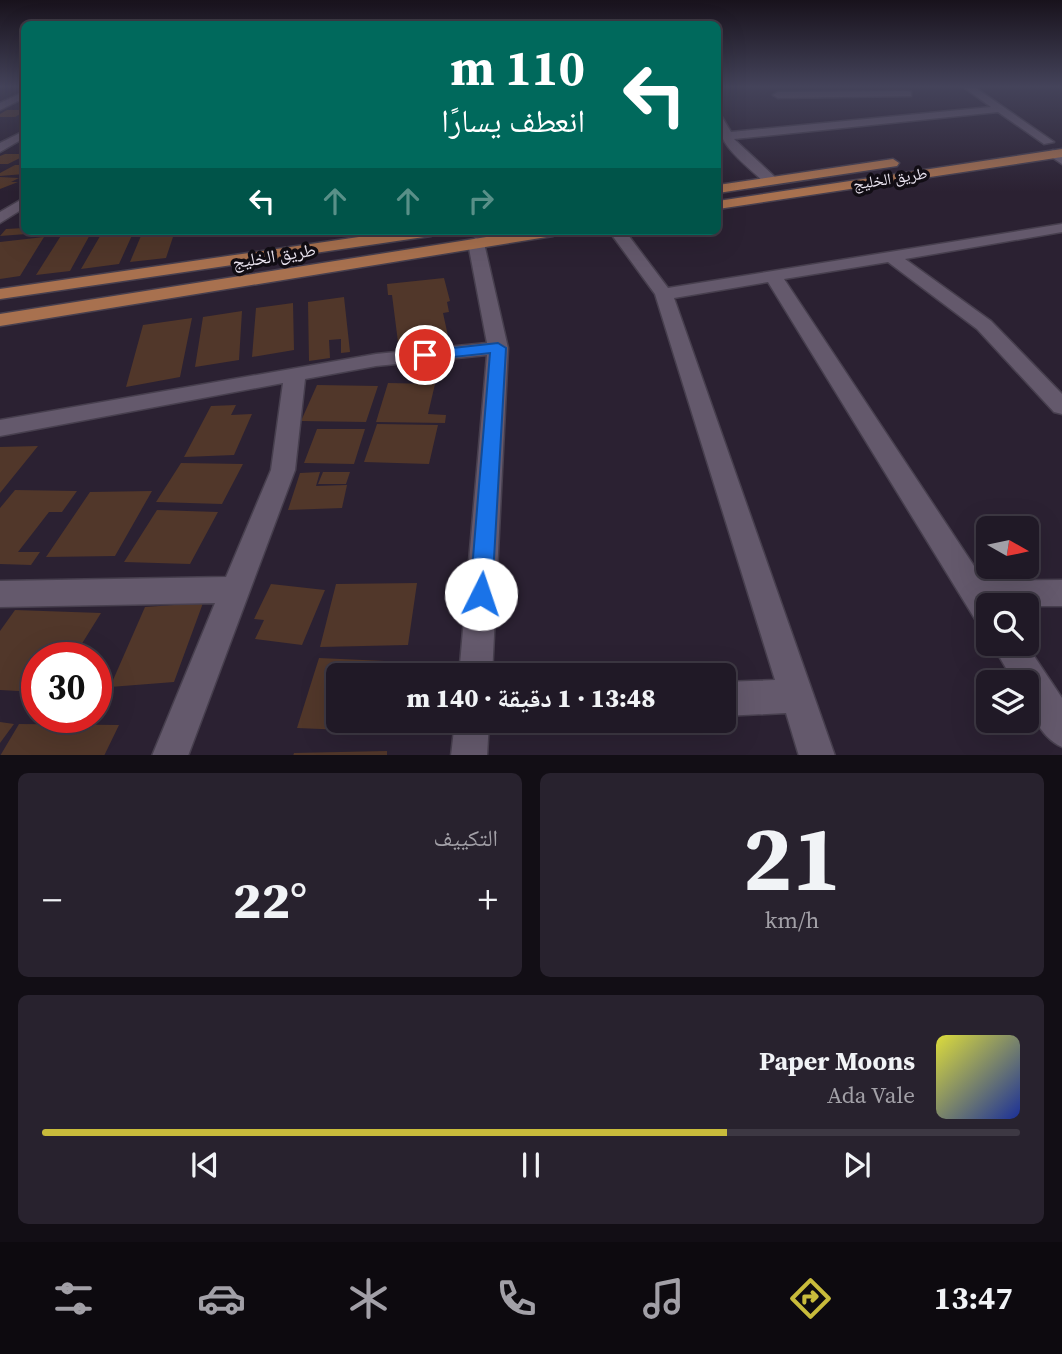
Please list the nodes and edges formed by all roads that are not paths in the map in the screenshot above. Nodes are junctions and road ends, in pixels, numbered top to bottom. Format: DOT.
graph roads {
  1 [pos="809,121"];
  2 [pos="860,121"];
  3 [pos="1017,121"];
  4 [pos="721,125"];
  5 [pos="815,127"];
  6 [pos="21,136"];
  7 [pos="727,136"];
  8 [pos="1062,141"];
  9 [pos="1021,145"];
  10 [pos="0,148"];
  11 [pos="1056,152"];
  12 [pos="902,162"];
  13 [pos="771,181"];
  14 [pos="721,189"];
  15 [pos="21,204"];
  16 [pos="721,205"];
  17 [pos="4,216"];
  18 [pos="1054,229"];
  19 [pos="528,235"];
  20 [pos="620,235"];
  21 [pos="363,236"];
  22 [pos="476,243"];
  23 [pos="1062,245"];
  24 [pos="892,257"];
  25 [pos="774,278"];
  26 [pos="0,294"];
  27 [pos="664,294"];
  28 [pos="0,320"];
  29 [pos="498,348"];
  30 [pos="295,375"];
  31 [pos="1062,407"];
  32 [pos="0,428"];
  33 [pos="234,590"];
  34 [pos="1062,593"];
  35 [pos="0,594"];
  36 [pos="976,595"];
  37 [pos="1039,596"];
  38 [pos="1016,656"];
  39 [pos="476,663"];
  40 [pos="797,696"];
  41 [pos="736,698"];
  42 [pos="1062,729"];
  43 [pos="471,733"];
  44 [pos="170,755"];
  45 [pos="469,755"];
  46 [pos="817,755"];
  1 -- 5 [label="street"];
  2 -- 5 [label="street"];
  3 -- 11 [label="street"];
  4 -- 7 [label="street"];
  5 -- 7 [label="street"];
  6 -- 10 [label="street"];
  7 -- 13 [label="street"];
  8 -- 11 [label="main road, طريق الخليج"];
  9 -- 11 [label="main road, طريق الخليج"];
  11 -- 16 [label="main road, طريق الخليج"];
  12 -- 13 [label="main road, طريق الخليج"];
  13 -- 14 [label="main road, طريق الخليج"];
  15 -- 17 [label="street"];
  18 -- 23 [label="street"];
  18 -- 24 [label="street"];
  19 -- 22 [label="main road, طريق الخليج"];
  20 -- 27 [label="street"];
  21 -- 26 [label="main road, طريق الخليج"];
  22 -- 28 [label="main road, طريق الخليج"];
  22 -- 29 [label="street"];
  24 -- 25 [label="street"];
  24 -- 31 [label="street"];
  25 -- 27 [label="street"];
  25 -- 36 [label="street"];
  27 -- 40 [label="street"];
  29 -- 30 [label="street"];
  29 -- 39 [label="street"];
  30 -- 32 [label="street"];
  30 -- 33 [label="street"];
  33 -- 35 [label="street"];
  33 -- 44 [label="street"];
  34 -- 37 [label="street"];
  38 -- 42 [label="street"];
  40 -- 41 [label="street"];
  40 -- 46 [label="street"];
  43 -- 45 [label="street"];
}
